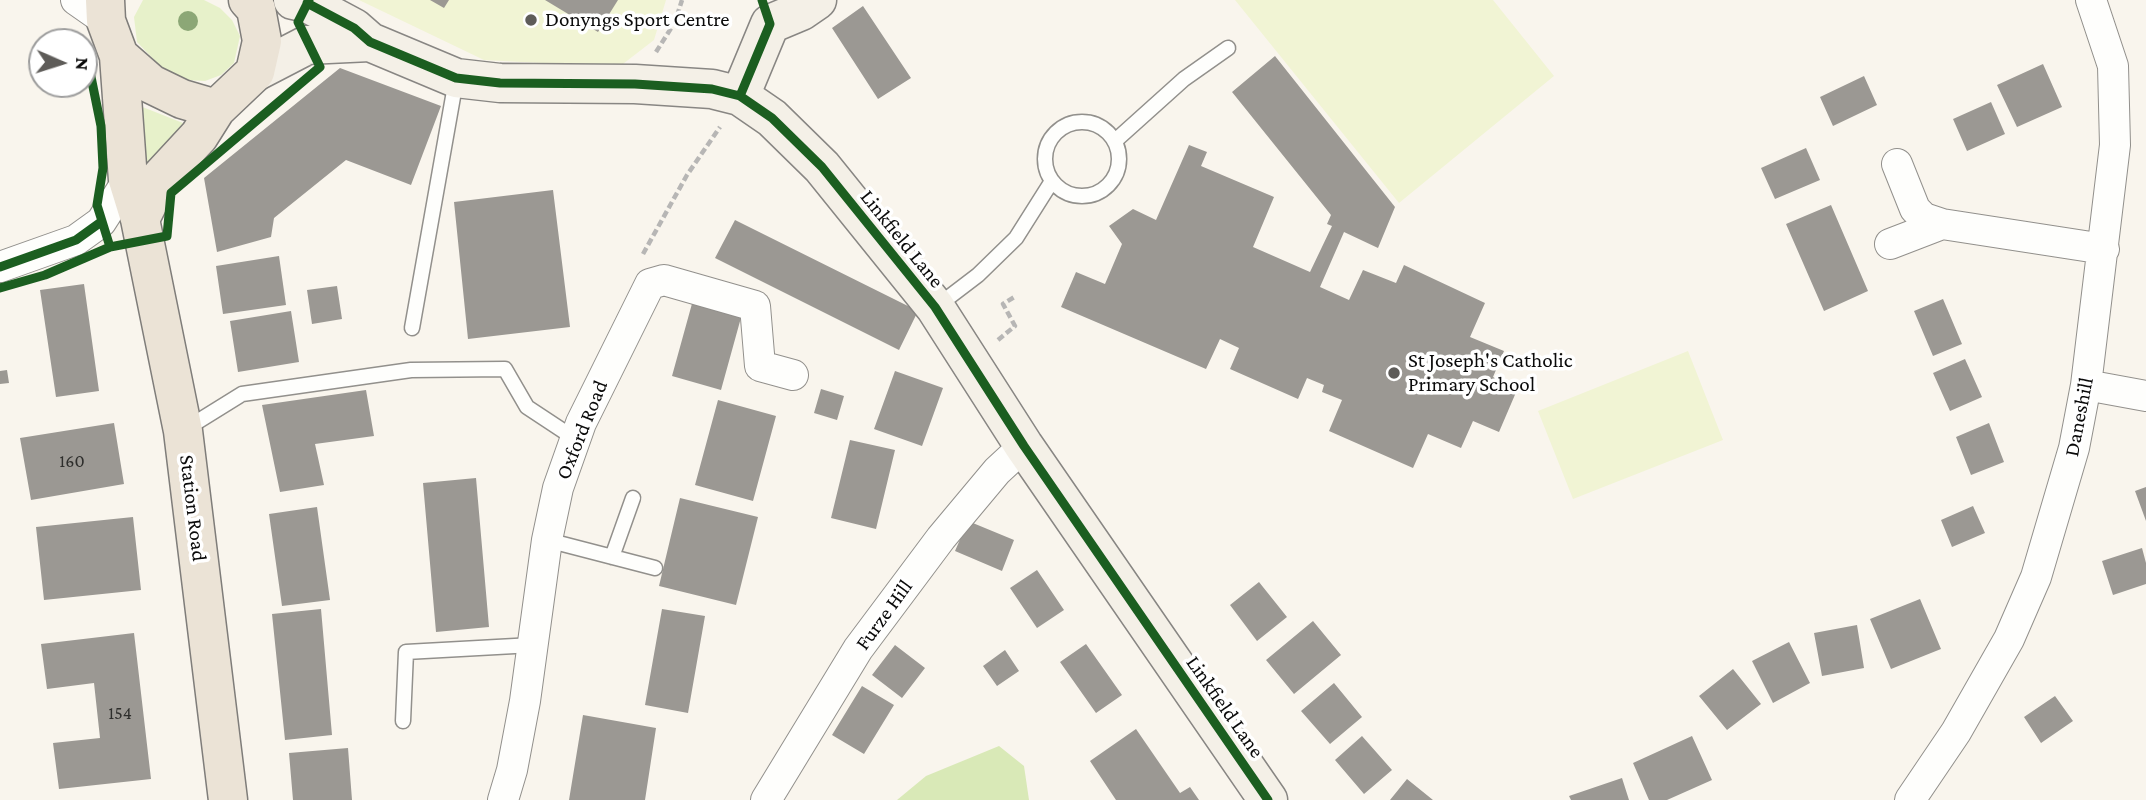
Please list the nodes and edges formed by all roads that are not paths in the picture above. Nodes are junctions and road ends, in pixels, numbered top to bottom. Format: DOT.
graph roads {
  1 [pos="248,0"];
  2 [pos="293,0"];
  3 [pos="817,0"];
  4 [pos="2091,0"];
  5 [pos="766,12"];
  6 [pos="102,19"];
  7 [pos="370,42"];
  8 [pos="1228,48"];
  9 [pos="255,72"];
  10 [pos="456,78"];
  11 [pos="740,96"];
  12 [pos="216,109"];
  13 [pos="1115,141"];
  14 [pos="1897,164"];
  15 [pos="128,180"];
  16 [pos="1052,181"];
  17 [pos="140,219"];
  18 [pos="1942,224"];
  19 [pos="1890,244"];
  20 [pos="2104,249"];
  21 [pos="0,267"];
  22 [pos="934,307"];
  23 [pos="412,328"];
  24 [pos="793,375"];
  25 [pos="2087,385"];
  26 [pos="2146,396"];
  27 [pos="183,431"];
  28 [pos="577,440"];
  29 [pos="1024,446"];
  30 [pos="633,498"];
  31 [pos="547,541"];
  32 [pos="612,557"];
  33 [pos="655,568"];
  34 [pos="533,645"];
  35 [pos="403,721"];
  36 [pos="228,800"];
  37 [pos="503,800"];
  38 [pos="766,800"];
  39 [pos="1268,800"];
  40 [pos="1910,800"];
  1 -- 9 [label="main road"];
  2 -- 7 [label="street, Linkfield Lane"];
  3 -- 5 [label="street"];
  4 -- 20 [label="street, Daneshill"];
  5 -- 11 [label="street"];
  6 -- 12 [label="main road"];
  6 -- 15 [label="main road, Station Road"];
  7 -- 9 [label="street, Linkfield Lane"];
  7 -- 10 [label="street, Linkfield Lane"];
  8 -- 13 [label="lane"];
  9 -- 12 [label="main road"];
  10 -- 11 [label="street, Linkfield Lane"];
  10 -- 23 [label="lane"];
  11 -- 22 [label="street, Linkfield Lane"];
  12 -- 17 [label="main road"];
  13 -- 16 [label="lane"];
  13 -- 16 [label="lane"];
  14 -- 18 [label="street"];
  15 -- 17 [label="main road, Station Road"];
  15 -- 21 [label="street"];
  16 -- 22 [label="lane"];
  17 -- 27 [label="main road, Station Road"];
  18 -- 19 [label="street"];
  18 -- 20 [label="street"];
  20 -- 25 [label="street, Daneshill"];
  22 -- 29 [label="street, Linkfield Lane"];
  24 -- 28 [label="street, Oxford Road"];
  25 -- 26 [label="street"];
  25 -- 40 [label="street, Daneshill"];
  27 -- 28 [label="lane"];
  27 -- 36 [label="main road, Station Road"];
  28 -- 31 [label="street, Oxford Road"];
  29 -- 38 [label="street, Furze Hill"];
  29 -- 39 [label="street, Linkfield Lane"];
  30 -- 32 [label="lane"];
  31 -- 32 [label="lane"];
  31 -- 34 [label="street, Oxford Road"];
  32 -- 33 [label="lane"];
  34 -- 35 [label="lane"];
  34 -- 37 [label="street, Oxford Road"];
}
